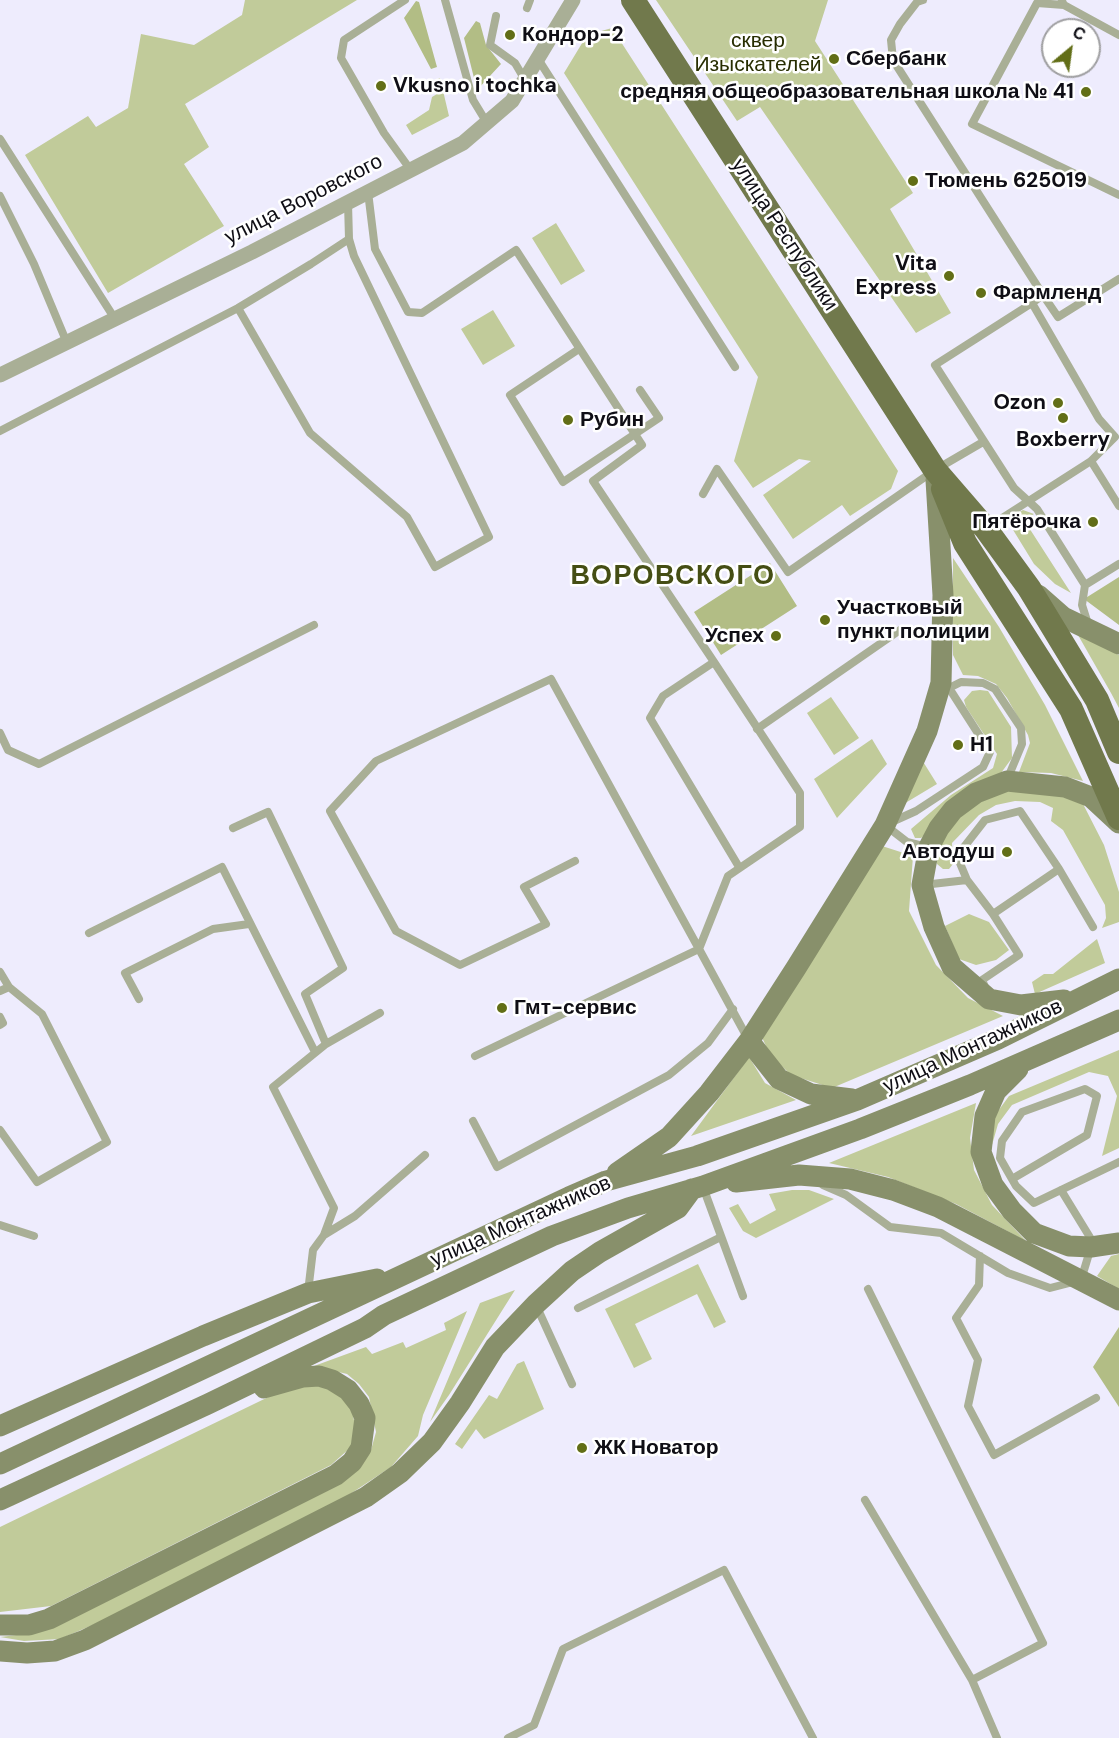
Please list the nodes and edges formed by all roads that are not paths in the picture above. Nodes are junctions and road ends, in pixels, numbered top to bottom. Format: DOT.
graph roads {
  1 [pos="405,0"];
  2 [pos="445,0"];
  3 [pos="573,0"];
  4 [pos="633,0"];
  5 [pos="923,0"];
  6 [pos="1063,3"];
  7 [pos="496,16"];
  8 [pos="1119,35"];
  9 [pos="538,60"];
  10 [pos="525,80"];
  11 [pos="488,125"];
  12 [pos="0,139"];
  13 [pos="410,169"];
  14 [pos="368,192"];
  15 [pos="1119,195"];
  16 [pos="0,196"];
  17 [pos="348,202"];
  18 [pos="349,239"];
  19 [pos="1119,279"];
  20 [pos="1043,295"];
  21 [pos="1032,303"];
  22 [pos="238,308"];
  23 [pos="115,319"];
  24 [pos="67,343"];
  25 [pos="579,349"];
  26 [pos="735,367"];
  27 [pos="0,375"];
  28 [pos="640,390"];
  29 [pos="0,431"];
  30 [pos="635,434"];
  31 [pos="983,442"];
  32 [pos="1091,461"];
  33 [pos="935,470"];
  34 [pos="703,494"];
  35 [pos="1028,501"];
  36 [pos="1119,506"];
  37 [pos="986,529"];
  38 [pos="1119,564"];
  39 [pos="1085,585"];
  40 [pos="1029,588"];
  41 [pos="314,625"];
  42 [pos="900,630"];
  43 [pos="1092,632"];
  44 [pos="1119,644"];
  45 [pos="714,662"];
  46 [pos="945,686"];
  47 [pos="757,729"];
  48 [pos="0,734"];
  49 [pos="1119,752"];
  50 [pos="1007,781"];
  51 [pos="1119,818"];
  52 [pos="1119,823"];
  53 [pos="885,825"];
  54 [pos="233,828"];
  55 [pos="929,847"];
  56 [pos="575,861"];
  57 [pos="739,867"];
  58 [pos="1059,868"];
  59 [pos="967,880"];
  60 [pos="922,885"];
  61 [pos="993,914"];
  62 [pos="249,924"];
  63 [pos="1093,927"];
  64 [pos="89,933"];
  65 [pos="699,949"];
  66 [pos="0,972"];
  67 [pos="1119,979"];
  68 [pos="9,987"];
  69 [pos="0,991"];
  70 [pos="1080,998"];
  71 [pos="139,999"];
  72 [pos="989,999"];
  73 [pos="732,1009"];
  74 [pos="380,1013"];
  75 [pos="0,1017"];
  76 [pos="1119,1020"];
  77 [pos="0,1025"];
  78 [pos="748,1041"];
  79 [pos="327,1044"];
  80 [pos="315,1052"];
  81 [pos="475,1056"];
  82 [pos="1024,1062"];
  83 [pos="857,1100"];
  84 [pos="473,1121"];
  85 [pos="0,1130"];
  86 [pos="425,1155"];
  87 [pos="1119,1162"];
  88 [pos="799,1175"];
  89 [pos="1012,1179"];
  90 [pos="606,1181"];
  91 [pos="697,1188"];
  92 [pos="1061,1190"];
  93 [pos="0,1225"];
  94 [pos="324,1235"];
  95 [pos="34,1236"];
  96 [pos="721,1238"];
  97 [pos="1119,1243"];
  98 [pos="1091,1248"];
  99 [pos="980,1256"];
  100 [pos="410,1273"];
  101 [pos="1081,1280"];
  102 [pos="868,1289"];
  103 [pos="308,1293"];
  104 [pos="743,1296"];
  105 [pos="1119,1300"];
  106 [pos="536,1304"];
  107 [pos="578,1308"];
  108 [pos="572,1384"];
  109 [pos="231,1394"];
  110 [pos="1096,1398"];
  111 [pos="0,1426"];
  112 [pos="0,1464"];
  113 [pos="0,1500"];
  114 [pos="865,1500"];
  115 [pos="0,1625"];
  116 [pos="0,1651"];
  117 [pos="972,1680"];
  118 [pos="508,1738"];
  119 [pos="813,1738"];
  120 [pos="997,1738"];
  1 -- 13 [label="lane"];
  2 -- 11 [label="lane"];
  3 -- 9 [label="street, улица Воровского"];
  4 -- 33 [label="main road, улица Республики"];
  5 -- 20 [label="lane"];
  6 -- 8 [label="lane"];
  6 -- 15 [label="lane"];
  7 -- 10 [label="lane"];
  9 -- 10 [label="street, улица Воровского"];
  9 -- 26 [label="lane"];
  10 -- 11 [label="street, улица Воровского"];
  11 -- 13 [label="street, улица Воровского"];
  12 -- 23 [label="lane"];
  13 -- 14 [label="street, улица Воровского"];
  14 -- 17 [label="street, улица Воровского"];
  14 -- 25 [label="lane"];
  16 -- 24 [label="lane"];
  17 -- 18 [label="lane"];
  17 -- 23 [label="street, улица Воровского"];
  18 -- 22 [label="lane"];
  18 -- 22 [label="lane"];
  19 -- 20 [label="lane"];
  20 -- 21 [label="lane"];
  21 -- 31 [label="lane"];
  21 -- 32 [label="lane"];
  22 -- 29 [label="lane"];
  23 -- 24 [label="street, улица Воровского"];
  24 -- 27 [label="street, улица Воровского"];
  25 -- 30 [label="lane"];
  25 -- 30 [label="lane"];
  28 -- 30 [label="lane"];
  30 -- 45 [label="lane"];
  31 -- 33 [label="lane"];
  31 -- 35 [label="lane"];
  32 -- 35 [label="lane"];
  32 -- 36 [label="lane"];
  33 -- 34 [label="lane"];
  33 -- 37 [label="main road, улица Республики"];
  33 -- 46 [label="main road"];
  33 -- 51 [label="main road, улица Республики"];
  35 -- 37 [label="lane"];
  35 -- 39 [label="lane"];
  37 -- 40 [label="main road, улица Республики"];
  38 -- 39 [label="lane"];
  39 -- 43 [label="lane"];
  40 -- 43 [label="main road"];
  40 -- 49 [label="main road, улица Республики"];
  41 -- 48 [label="lane"];
  42 -- 47 [label="lane"];
  43 -- 44 [label="main road"];
  45 -- 47 [label="lane"];
  45 -- 57 [label="lane"];
  46 -- 50 [label="lane"];
  46 -- 53 [label="main road"];
  46 -- 53 [label="lane"];
  47 -- 57 [label="lane"];
  50 -- 52 [label="main road"];
  50 -- 55 [label="main road"];
  53 -- 55 [label="lane"];
  53 -- 78 [label="main road"];
  54 -- 79 [label="lane"];
  55 -- 60 [label="main road"];
  56 -- 65 [label="lane"];
  57 -- 65 [label="lane"];
  58 -- 59 [label="lane"];
  58 -- 61 [label="lane"];
  58 -- 63 [label="lane"];
  59 -- 60 [label="lane"];
  59 -- 61 [label="lane"];
  60 -- 72 [label="main road"];
  61 -- 72 [label="lane"];
  62 -- 64 [label="lane"];
  62 -- 71 [label="lane"];
  62 -- 80 [label="lane"];
  65 -- 73 [label="lane"];
  65 -- 81 [label="lane"];
  66 -- 68 [label="lane"];
  67 -- 70 [label="main road, улица Монтажников"];
  68 -- 69 [label="lane"];
  68 -- 85 [label="lane"];
  70 -- 72 [label="main road"];
  70 -- 83 [label="main road, улица Монтажников"];
  73 -- 78 [label="lane"];
  73 -- 84 [label="lane"];
  74 -- 79 [label="lane"];
  75 -- 77 [label="lane"];
  76 -- 82 [label="main road, улица Монтажников"];
  78 -- 83 [label="main road"];
  78 -- 90 [label="main road"];
  79 -- 80 [label="lane"];
  80 -- 94 [label="lane"];
  82 -- 91 [label="main road, улица Монтажников"];
  82 -- 98 [label="main road"];
  83 -- 90 [label="main road, улица Монтажников"];
  86 -- 94 [label="lane"];
  87 -- 92 [label="lane"];
  88 -- 91 [label="main road"];
  88 -- 99 [label="lane"];
  88 -- 101 [label="main road"];
  89 -- 89 [label="lane"];
  89 -- 92 [label="lane"];
  90 -- 100 [label="main road, улица Монтажников"];
  91 -- 96 [label="lane"];
  91 -- 106 [label="main road"];
  91 -- 109 [label="main road, улица Монтажников"];
  92 -- 98 [label="lane"];
  93 -- 95 [label="lane"];
  94 -- 103 [label="lane"];
  96 -- 104 [label="lane"];
  96 -- 107 [label="lane"];
  97 -- 98 [label="main road"];
  98 -- 101 [label="lane"];
  99 -- 101 [label="lane"];
  99 -- 110 [label="lane"];
  100 -- 103 [label="main road"];
  100 -- 112 [label="main road, улица Монтажников"];
  101 -- 105 [label="main road"];
  102 -- 117 [label="lane"];
  103 -- 111 [label="main road"];
  106 -- 108 [label="lane"];
  106 -- 116 [label="main road"];
  109 -- 113 [label="main road, улица Монтажников"];
  109 -- 115 [label="main road"];
  114 -- 117 [label="lane"];
  117 -- 120 [label="lane"];
  118 -- 119 [label="lane"];
}
